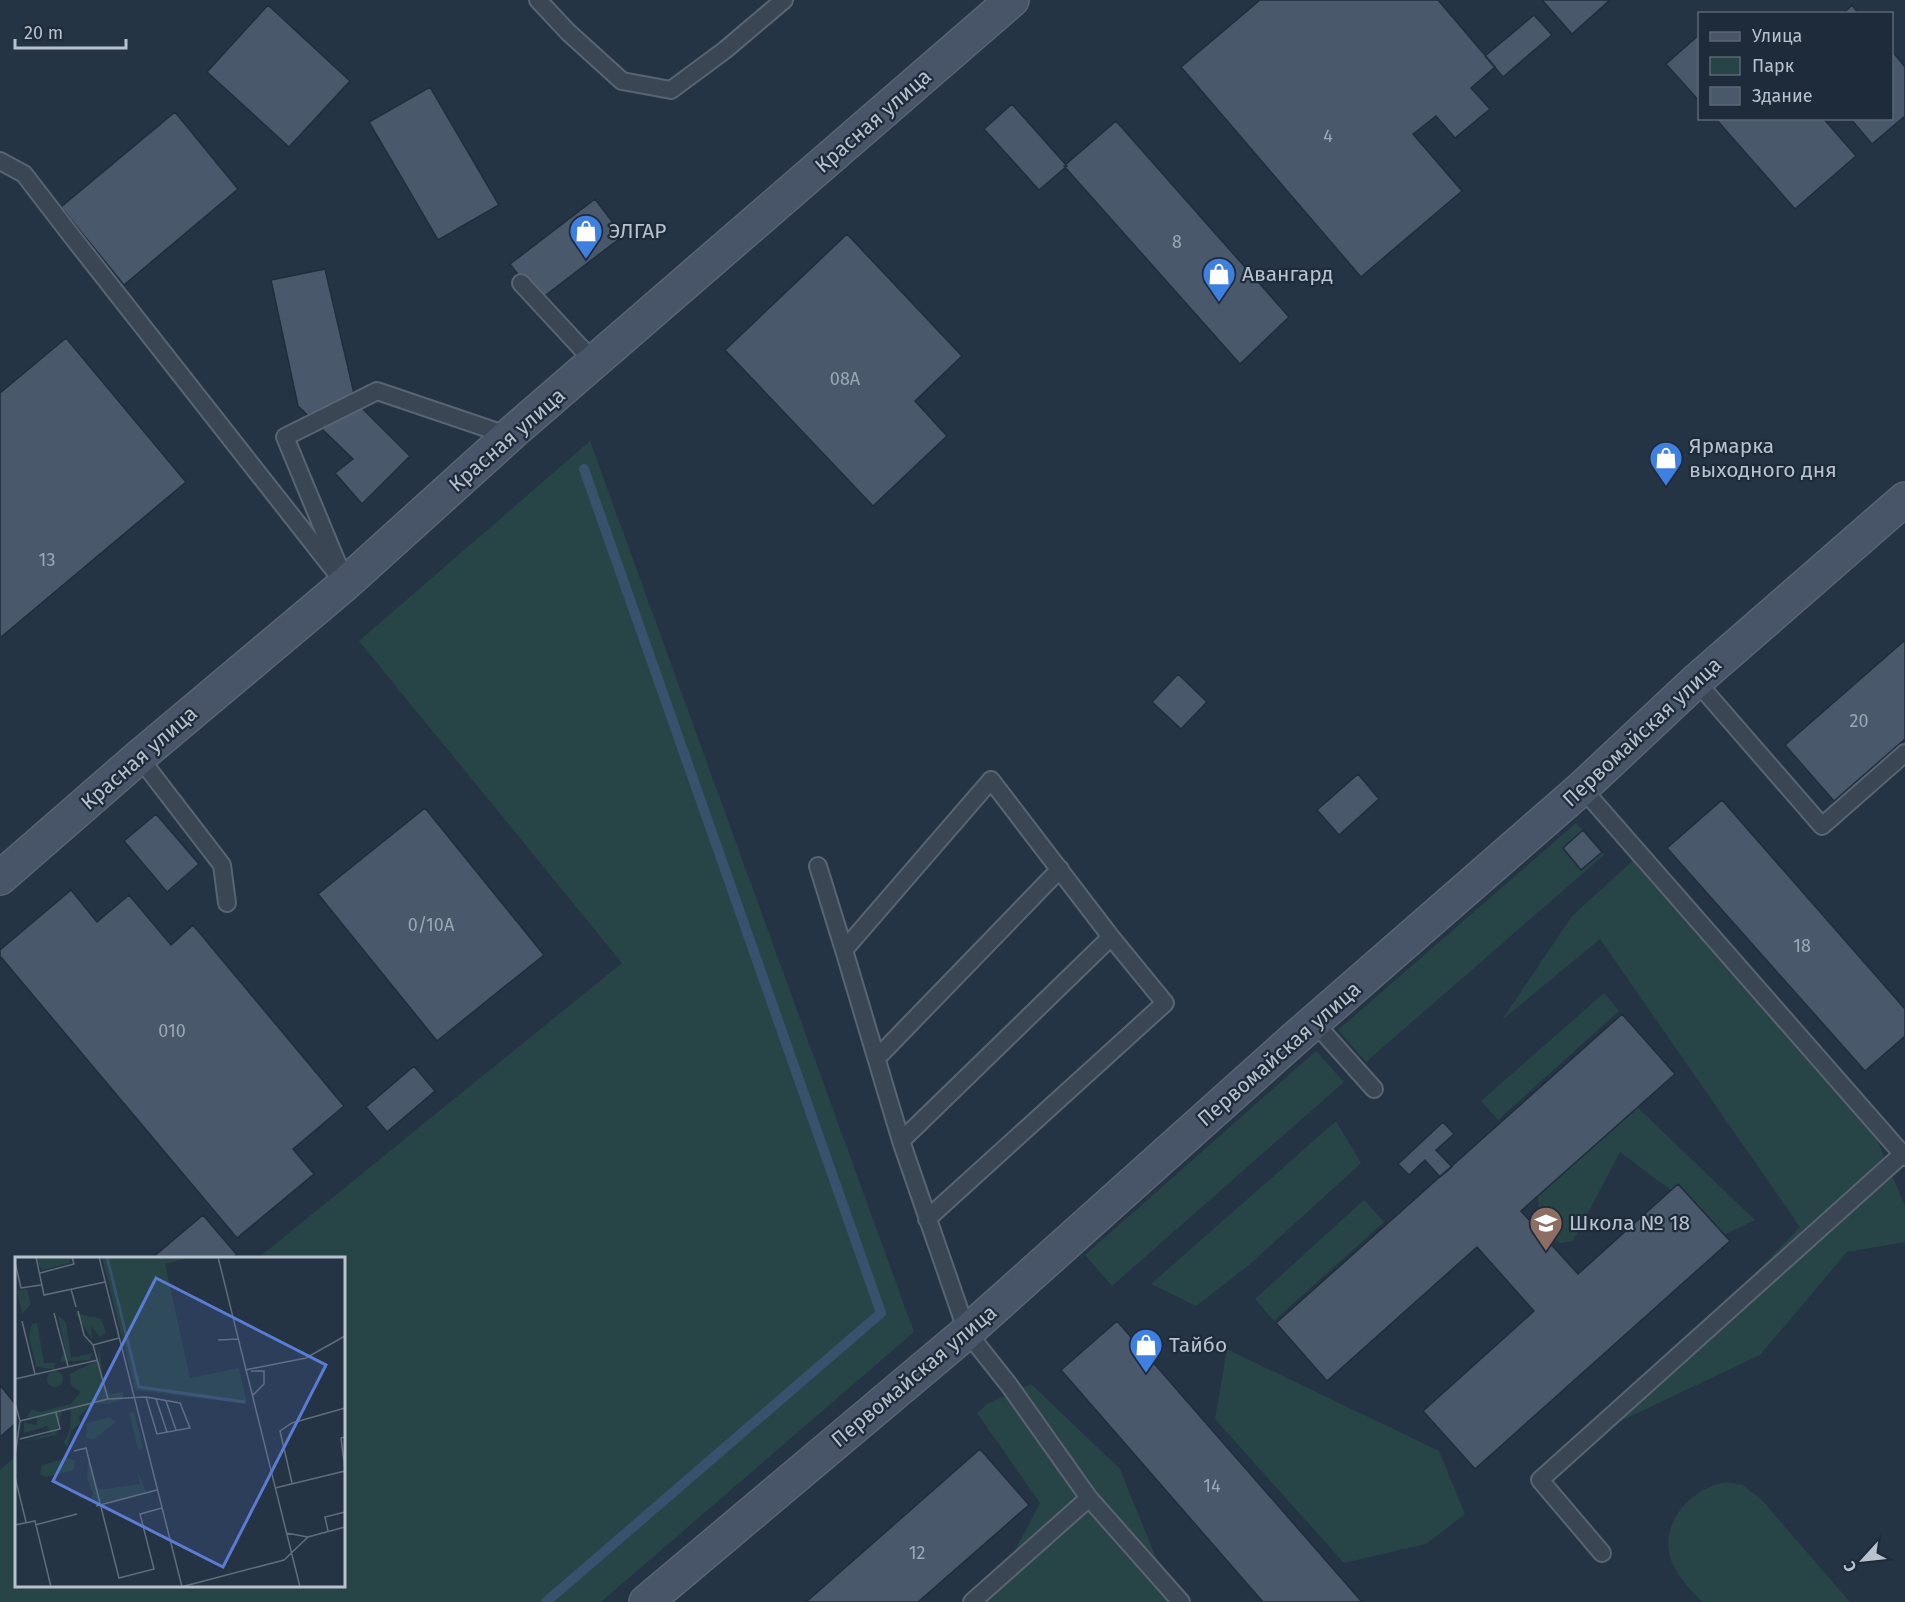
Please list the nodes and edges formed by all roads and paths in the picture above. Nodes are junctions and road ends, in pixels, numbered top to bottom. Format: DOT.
graph roads {
  1 [pos="538,0"];
  2 [pos="784,0"];
  3 [pos="1012,0"];
  4 [pos="0,161"];
  5 [pos="521,283"];
  6 [pos="595,363"];
  7 [pos="513,432"];
  8 [pos="1905,499"];
  9 [pos="345,584"];
  10 [pos="1696,681"];
  11 [pos="1905,753"];
  12 [pos="140,757"];
  13 [pos="1582,788"];
  14 [pos="818,866"];
  15 [pos="1060,869"];
  16 [pos="0,878"];
  17 [pos="227,903"];
  18 [pos="1111,937"];
  19 [pos="844,950"];
  20 [pos="1314,1022"];
  21 [pos="877,1058"];
  22 [pos="1374,1089"];
  23 [pos="901,1141"];
  24 [pos="1904,1155"];
  25 [pos="927,1219"];
  26 [pos="967,1332"];
  27 [pos="1089,1498"];
  28 [pos="1602,1553"];
  29 [pos="646,1602"];
  30 [pos="972,1602"];
  31 [pos="1181,1602"];
  1 -- 2 [label="lane"];
  3 -- 6 [label="street, Красная улица"];
  4 -- 9 [label="lane"];
  5 -- 6 [label="lane"];
  6 -- 7 [label="street, Красная улица"];
  7 -- 9 [label="street, Красная улица"];
  7 -- 9 [label="lane"];
  8 -- 10 [label="street, Первомайская улица"];
  9 -- 12 [label="street, Красная улица"];
  10 -- 11 [label="lane"];
  10 -- 13 [label="street, Первомайская улица"];
  12 -- 16 [label="street, Красная улица"];
  12 -- 17 [label="lane"];
  13 -- 20 [label="street, Первомайская улица"];
  13 -- 24 [label="lane"];
  14 -- 19 [label="lane"];
  15 -- 18 [label="lane"];
  15 -- 19 [label="lane"];
  15 -- 21 [label="lane"];
  18 -- 23 [label="lane"];
  18 -- 25 [label="lane"];
  19 -- 21 [label="lane"];
  20 -- 22 [label="lane"];
  20 -- 26 [label="street, Первомайская улица"];
  21 -- 23 [label="lane"];
  23 -- 25 [label="lane"];
  24 -- 28 [label="lane"];
  25 -- 26 [label="lane"];
  26 -- 27 [label="lane"];
  26 -- 29 [label="street, Первомайская улица"];
  27 -- 30 [label="lane"];
  27 -- 31 [label="lane"];
}
